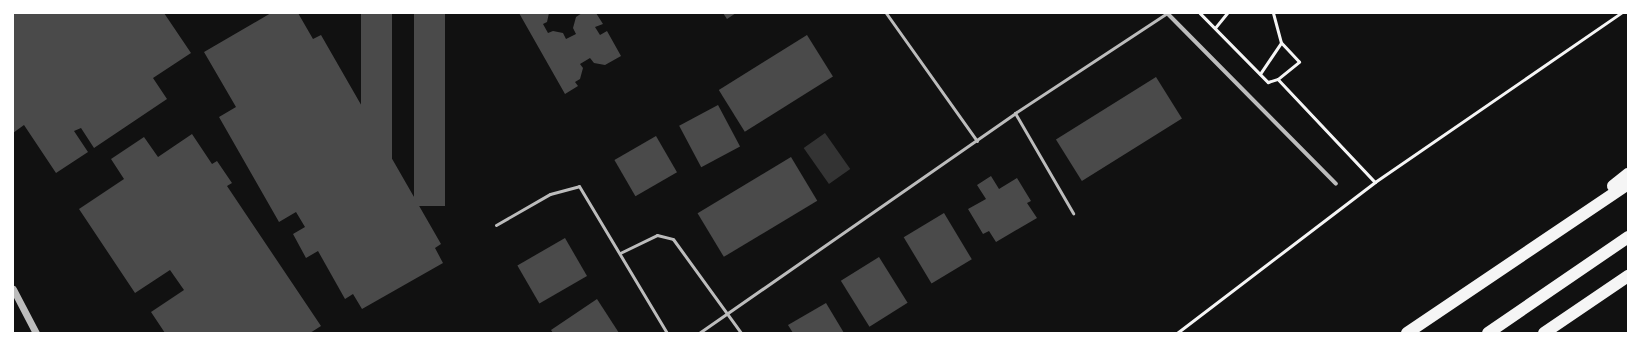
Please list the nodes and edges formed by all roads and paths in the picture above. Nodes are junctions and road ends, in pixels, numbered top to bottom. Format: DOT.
graph roads {
  1 [pos="886,13"];
  2 [pos="1167,13"];
  3 [pos="1200,13"];
  4 [pos="1227,13"];
  5 [pos="1273,13"];
  6 [pos="1621,13"];
  7 [pos="1215,28"];
  8 [pos="1281,43"];
  9 [pos="1260,74"];
  10 [pos="1278,80"];
  11 [pos="1015,113"];
  12 [pos="977,141"];
  13 [pos="1628,174"];
  14 [pos="1375,182"];
  15 [pos="1336,184"];
  16 [pos="1628,184"];
  17 [pos="1073,213"];
  18 [pos="496,225"];
  19 [pos="1628,237"];
  20 [pos="1539,242"];
  21 [pos="620,253"];
  22 [pos="1628,276"];
  23 [pos="13,289"];
  24 [pos="726,314"];
  25 [pos="36,333"];
  26 [pos="667,333"];
  27 [pos="699,333"];
  28 [pos="741,333"];
  29 [pos="1177,333"];
  30 [pos="1407,333"];
  31 [pos="1488,333"];
  32 [pos="1544,333"];
  1 -- 12 [label="lane"];
  2 -- 11 [label="lane"];
  2 -- 15 [label="street"];
  3 -- 7 [label="path"];
  4 -- 7 [label="path"];
  5 -- 8 [label="path"];
  6 -- 14 [label="path"];
  7 -- 9 [label="path"];
  8 -- 9 [label="path"];
  8 -- 10 [label="path"];
  9 -- 10 [label="path"];
  10 -- 14 [label="path"];
  11 -- 12 [label="lane"];
  11 -- 17 [label="lane"];
  12 -- 24 [label="lane"];
  13 -- 20 [label="highway"];
  14 -- 29 [label="path"];
  16 -- 20 [label="highway"];
  18 -- 21 [label="lane"];
  19 -- 31 [label="highway"];
  20 -- 30 [label="highway"];
  21 -- 24 [label="lane"];
  21 -- 26 [label="lane"];
  22 -- 32 [label="highway"];
  23 -- 25 [label="street"];
  24 -- 27 [label="lane"];
  24 -- 28 [label="lane"];
}
